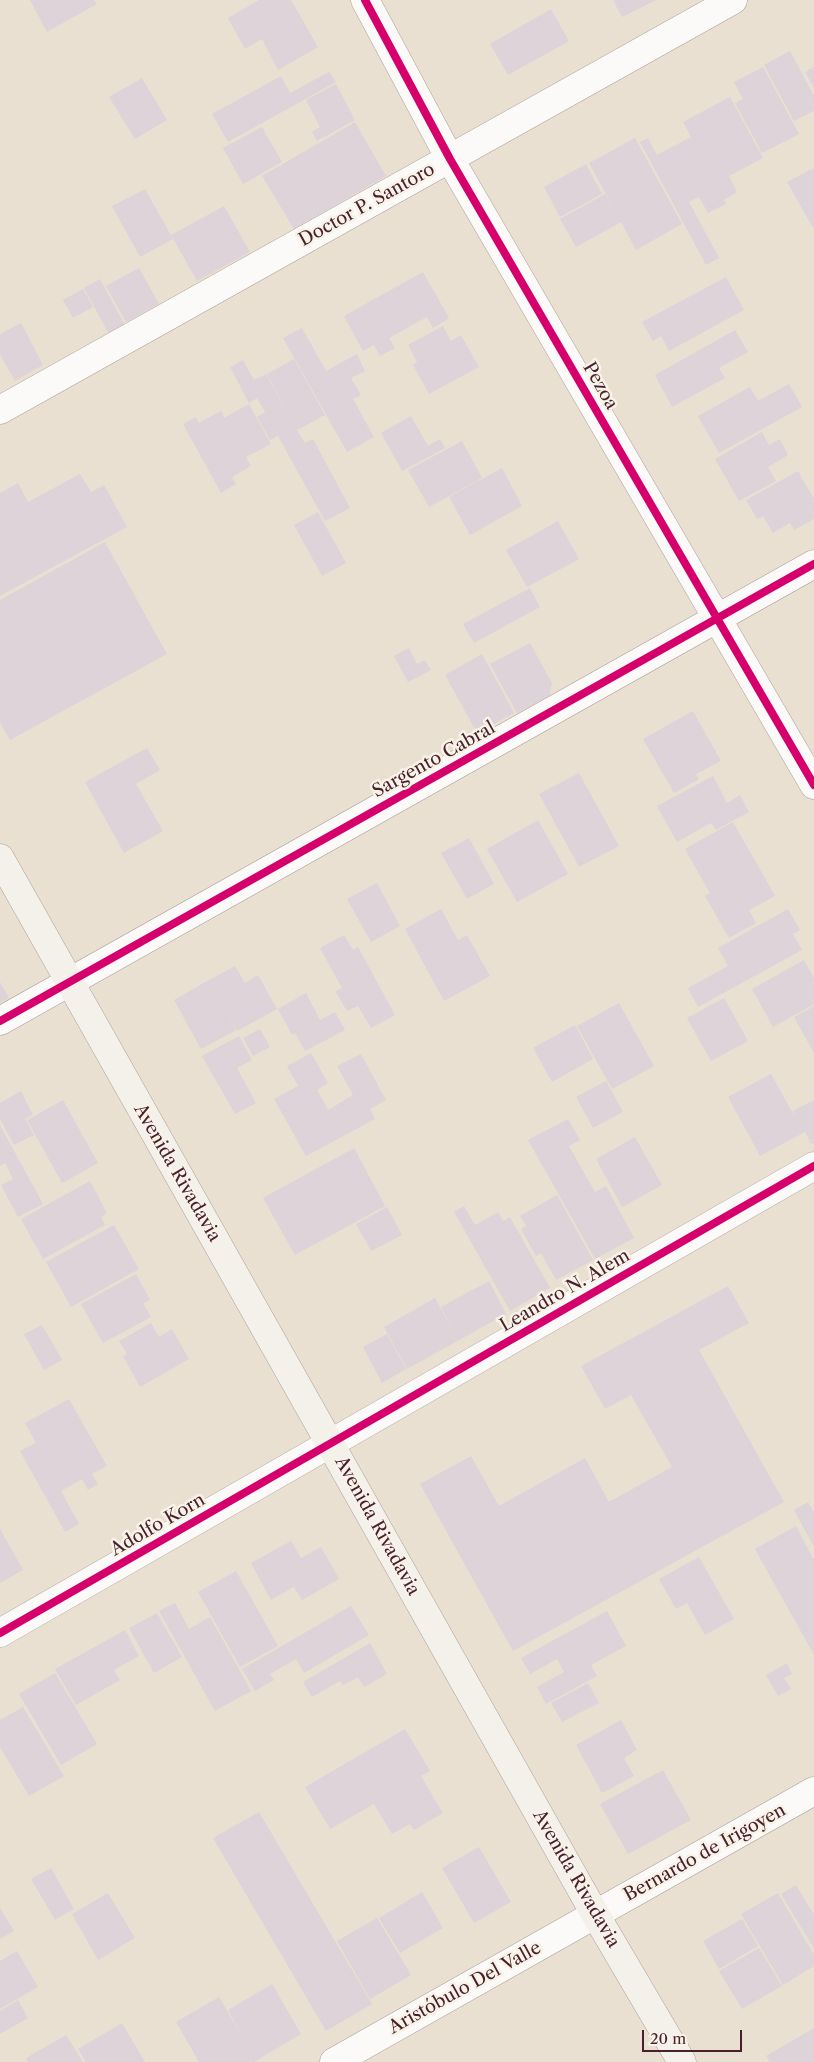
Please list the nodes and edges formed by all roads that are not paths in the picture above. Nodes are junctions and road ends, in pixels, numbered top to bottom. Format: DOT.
graph roads {
  1 [pos="365,0"];
  2 [pos="733,0"];
  3 [pos="450,159"];
  4 [pos="0,410"];
  5 [pos="814,564"];
  6 [pos="718,618"];
  7 [pos="814,785"];
  8 [pos="0,858"];
  9 [pos="68,982"];
  10 [pos="0,1022"];
  11 [pos="814,1166"];
  12 [pos="331,1443"];
  13 [pos="0,1633"];
  14 [pos="814,1791"];
  15 [pos="595,1914"];
  16 [pos="334,2062"];
  17 [pos="682,2062"];
  1 -- 3 [label="street, Pezoa"];
  2 -- 3 [label="street, Doctor P. Santoro"];
  3 -- 4 [label="street, Doctor P. Santoro"];
  3 -- 6 [label="street, Pezoa"];
  5 -- 6 [label="street, Sargento Cabral"];
  6 -- 7 [label="street, Pezoa"];
  6 -- 9 [label="street, Sargento Cabral"];
  8 -- 9 [label="main road, Avenida Rivadavia"];
  9 -- 10 [label="street, Sargento Cabral"];
  9 -- 12 [label="main road, Avenida Rivadavia"];
  11 -- 12 [label="street, Leandro N. Alem"];
  12 -- 13 [label="street, Adolfo Korn"];
  12 -- 15 [label="main road, Avenida Rivadavia"];
  14 -- 15 [label="street, Bernardo de Irigoyen"];
  15 -- 16 [label="street, Aristóbulo Del Valle"];
  15 -- 17 [label="main road, Avenida Rivadavia"];
}
